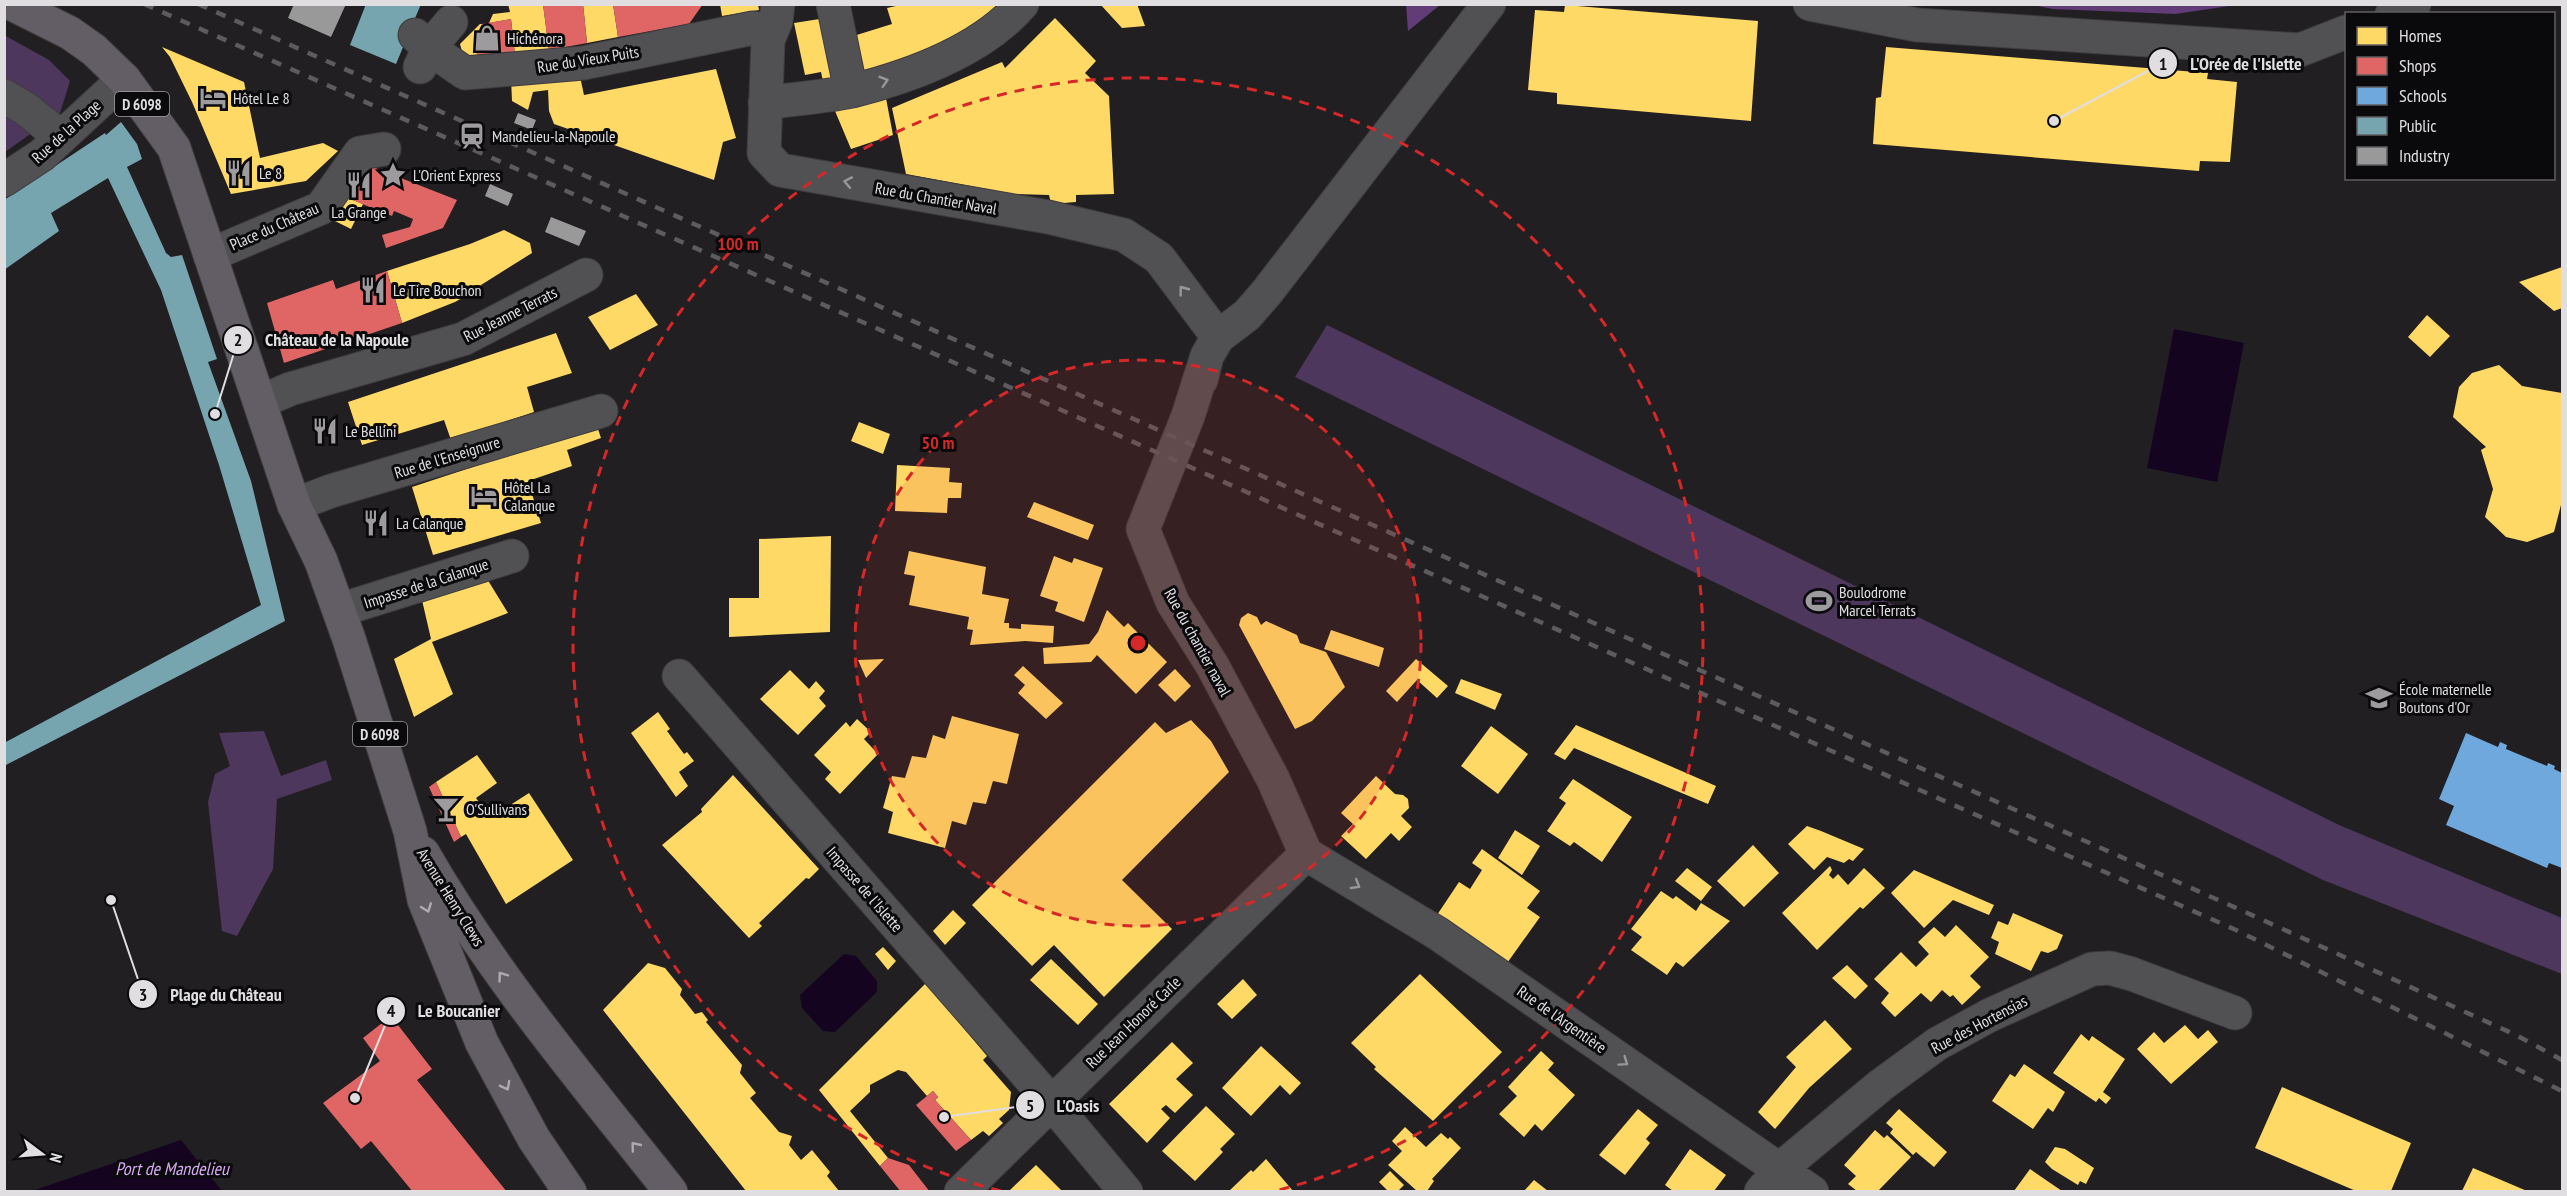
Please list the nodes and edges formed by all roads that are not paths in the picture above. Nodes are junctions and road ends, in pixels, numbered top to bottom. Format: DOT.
graph roads {
  1 [pos="12,4"];
  2 [pos="833,4"];
  3 [pos="1022,4"];
  4 [pos="1489,4"];
  5 [pos="1810,4"];
  6 [pos="2414,4"];
  7 [pos="2396,12"];
  8 [pos="775,18"];
  9 [pos="451,22"];
  10 [pos="2345,32"];
  11 [pos="124,79"];
  12 [pos="851,91"];
  13 [pos="4,96"];
  14 [pos="765,103"];
  15 [pos="62,137"];
  16 [pos="384,149"];
  17 [pos="4,180"];
  18 [pos="210,255"];
  19 [pos="586,275"];
  20 [pos="1209,358"];
  21 [pos="260,402"];
  22 [pos="601,411"];
  23 [pos="294,505"];
  24 [pos="512,555"];
  25 [pos="344,624"];
  26 [pos="679,676"];
  27 [pos="410,831"];
  28 [pos="1306,854"];
  29 [pos="2235,1013"];
  30 [pos="1051,1102"];
  31 [pos="1770,1180"];
  32 [pos="570,1191"];
  33 [pos="671,1191"];
  34 [pos="961,1191"];
  35 [pos="1126,1191"];
  36 [pos="1812,1191"];
  1 -- 11 [label="main road, D 6098"];
  2 -- 12 [label="street"];
  12 -- 3 [label="street, one-way"];
  4 -- 20 [label="street"];
  5 -- 10 [label="street"];
  6 -- 7 [label="street"];
  8 -- 9 [label="street, Rue du Vieux Puits"];
  8 -- 14 [label="street, Rue du Chantier Naval"];
  11 -- 15 [label="street, Rue de la Plage"];
  11 -- 18 [label="main road, D 6098"];
  12 -- 14 [label="street"];
  13 -- 15 [label="street"];
  20 -- 14 [label="street, Rue du Chantier Naval, one-way"];
  15 -- 17 [label="street, Rue de la Plage"];
  16 -- 18 [label="street, Place du Château"];
  18 -- 21 [label="main road"];
  19 -- 21 [label="street, Rue Jeanne Terrats"];
  20 -- 28 [label="street, Rue du chantier naval"];
  21 -- 23 [label="main road"];
  22 -- 23 [label="street, Rue de l'Enseignure"];
  23 -- 25 [label="main road"];
  24 -- 25 [label="street, Impasse de la Calanque"];
  25 -- 27 [label="main road, D 6098"];
  26 -- 30 [label="street, Impasse de l'Islette"];
  27 -- 32 [label="main road, Avenue Henry Clews / D 6098, one-way"];
  33 -- 27 [label="main road, Avenue Henry Clews / D 6098, one-way"];
  28 -- 30 [label="street, Rue Jean Honoré Carle"];
  28 -- 31 [label="street, Rue de l'Argentière, one-way"];
  29 -- 31 [label="street, Rue des Hortensias"];
  30 -- 34 [label="street, Rue Jean Honoré Carle"];
  30 -- 35 [label="street, Impasse de l'Islette"];
  31 -- 36 [label="street, Rue de l'Argentière"];
}
